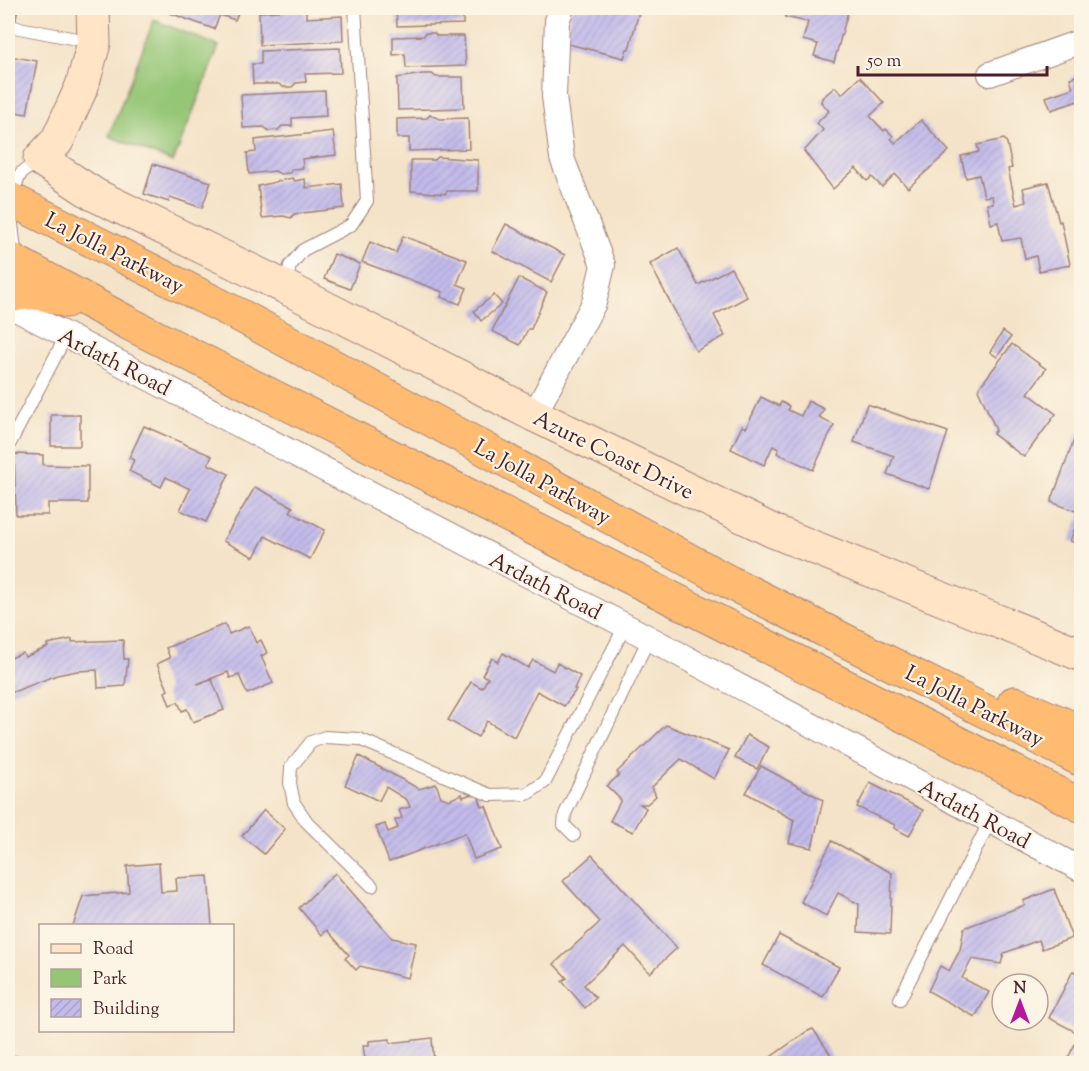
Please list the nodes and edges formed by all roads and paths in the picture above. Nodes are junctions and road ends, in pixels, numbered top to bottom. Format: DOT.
graph roads {
  1 [pos="93,8"];
  2 [pos="355,8"];
  3 [pos="562,8"];
  4 [pos="14,27"];
  5 [pos="1082,41"];
  6 [pos="94,43"];
  7 [pos="990,74"];
  8 [pos="40,159"];
  9 [pos="8,199"];
  10 [pos="12,260"];
  11 [pos="285,287"];
  12 [pos="8,297"];
  13 [pos="8,305"];
  14 [pos="128,323"];
  15 [pos="66,336"];
  16 [pos="534,415"];
  17 [pos="8,447"];
  18 [pos="778,605"];
  19 [pos="625,626"];
  20 [pos="649,638"];
  21 [pos="1082,655"];
  22 [pos="1082,732"];
  23 [pos="1082,760"];
  24 [pos="1082,806"];
  25 [pos="990,821"];
  26 [pos="574,835"];
  27 [pos="1082,870"];
  28 [pos="372,886"];
  29 [pos="900,999"];
  1 -- 6 [label="street"];
  2 -- 11 [label="lane"];
  3 -- 16 [label="street"];
  4 -- 6 [label="lane"];
  5 -- 7 [label="street"];
  6 -- 8 [label="street"];
  8 -- 9 [label="lane"];
  8 -- 11 [label="street, Azure Coast Drive"];
  9 -- 10 [label="lane"];
  9 -- 18 [label="highway, La Jolla Parkway"];
  10 -- 14 [label="highway, La Jolla Parkway"];
  11 -- 16 [label="street, Azure Coast Drive"];
  12 -- 14 [label="highway"];
  13 -- 15 [label="street, Ardath Road"];
  14 -- 24 [label="highway, La Jolla Parkway"];
  15 -- 17 [label="lane"];
  15 -- 19 [label="street, Ardath Road"];
  16 -- 21 [label="street, Azure Coast Drive"];
  18 -- 22 [label="highway"];
  18 -- 23 [label="highway, La Jolla Parkway"];
  19 -- 20 [label="street, Ardath Road"];
  19 -- 28 [label="lane"];
  20 -- 25 [label="street, Ardath Road"];
  20 -- 26 [label="lane"];
  25 -- 27 [label="street, Ardath Road"];
  25 -- 29 [label="lane"];
}
